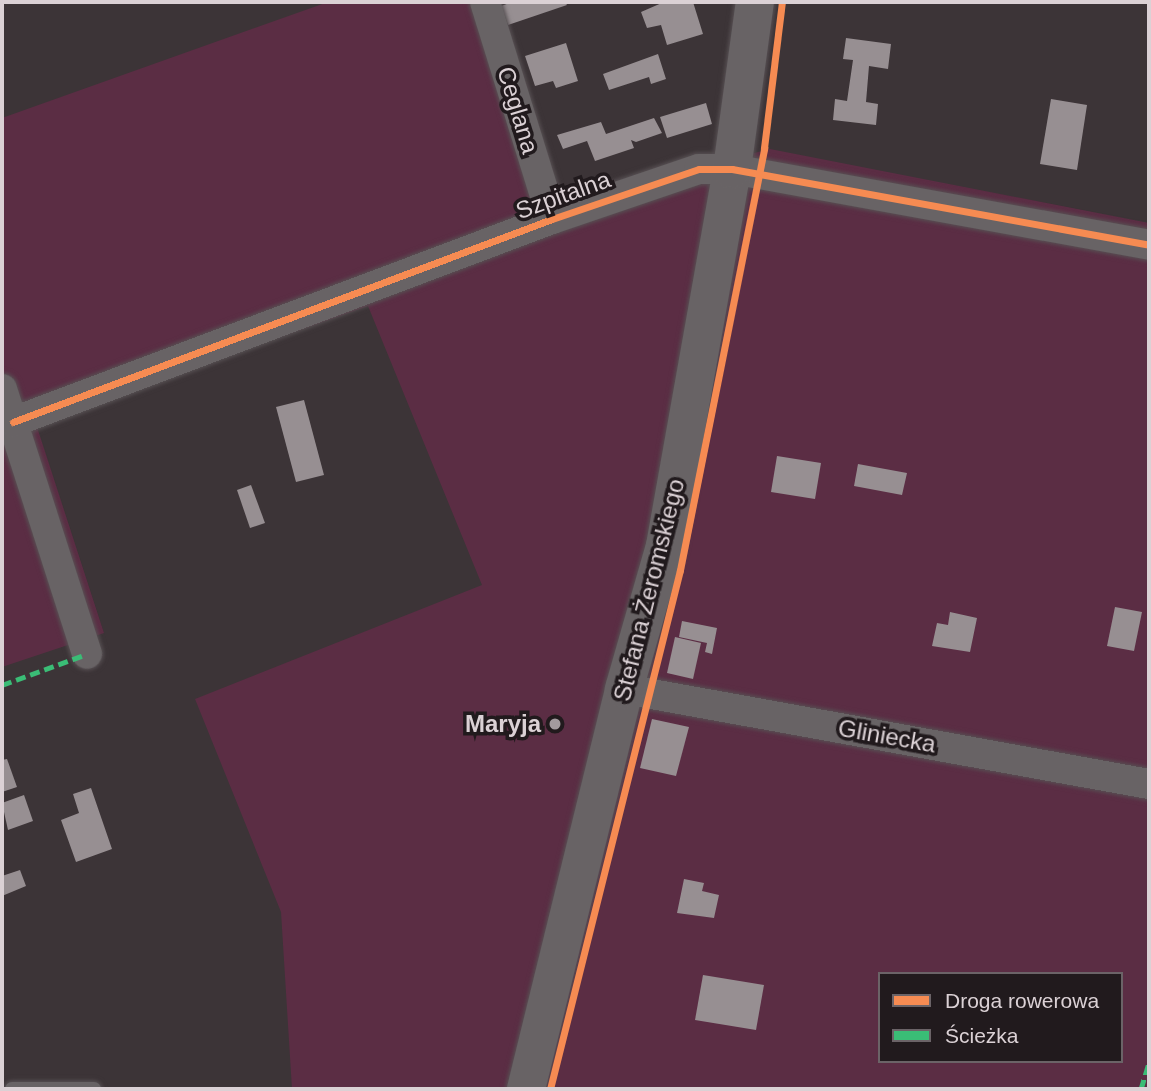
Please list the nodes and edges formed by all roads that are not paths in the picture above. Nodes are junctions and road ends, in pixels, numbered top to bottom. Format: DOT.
graph roads {
  1 [pos="485,2"];
  2 [pos="755,2"];
  3 [pos="732,169"];
  4 [pos="552,219"];
  5 [pos="1149,245"];
  6 [pos="2,389"];
  7 [pos="13,422"];
  8 [pos="87,654"];
  9 [pos="624,689"];
  10 [pos="1149,784"];
  11 [pos="12,1089"];
  12 [pos="94,1089"];
  13 [pos="526,1089"];
  1 -- 4 [label="street, Ceglana"];
  2 -- 3 [label="main road, Stefana Żeromskiego"];
  3 -- 4 [label="street, Szpitalna"];
  3 -- 5 [label="street, Szpitalna"];
  3 -- 9 [label="main road, Stefana Żeromskiego"];
  4 -- 7 [label="street, Szpitalna"];
  6 -- 7 [label="street"];
  7 -- 8 [label="street"];
  9 -- 10 [label="street, Gliniecka"];
  9 -- 13 [label="main road, Stefana Żeromskiego"];
  11 -- 12 [label="lane"];
}
